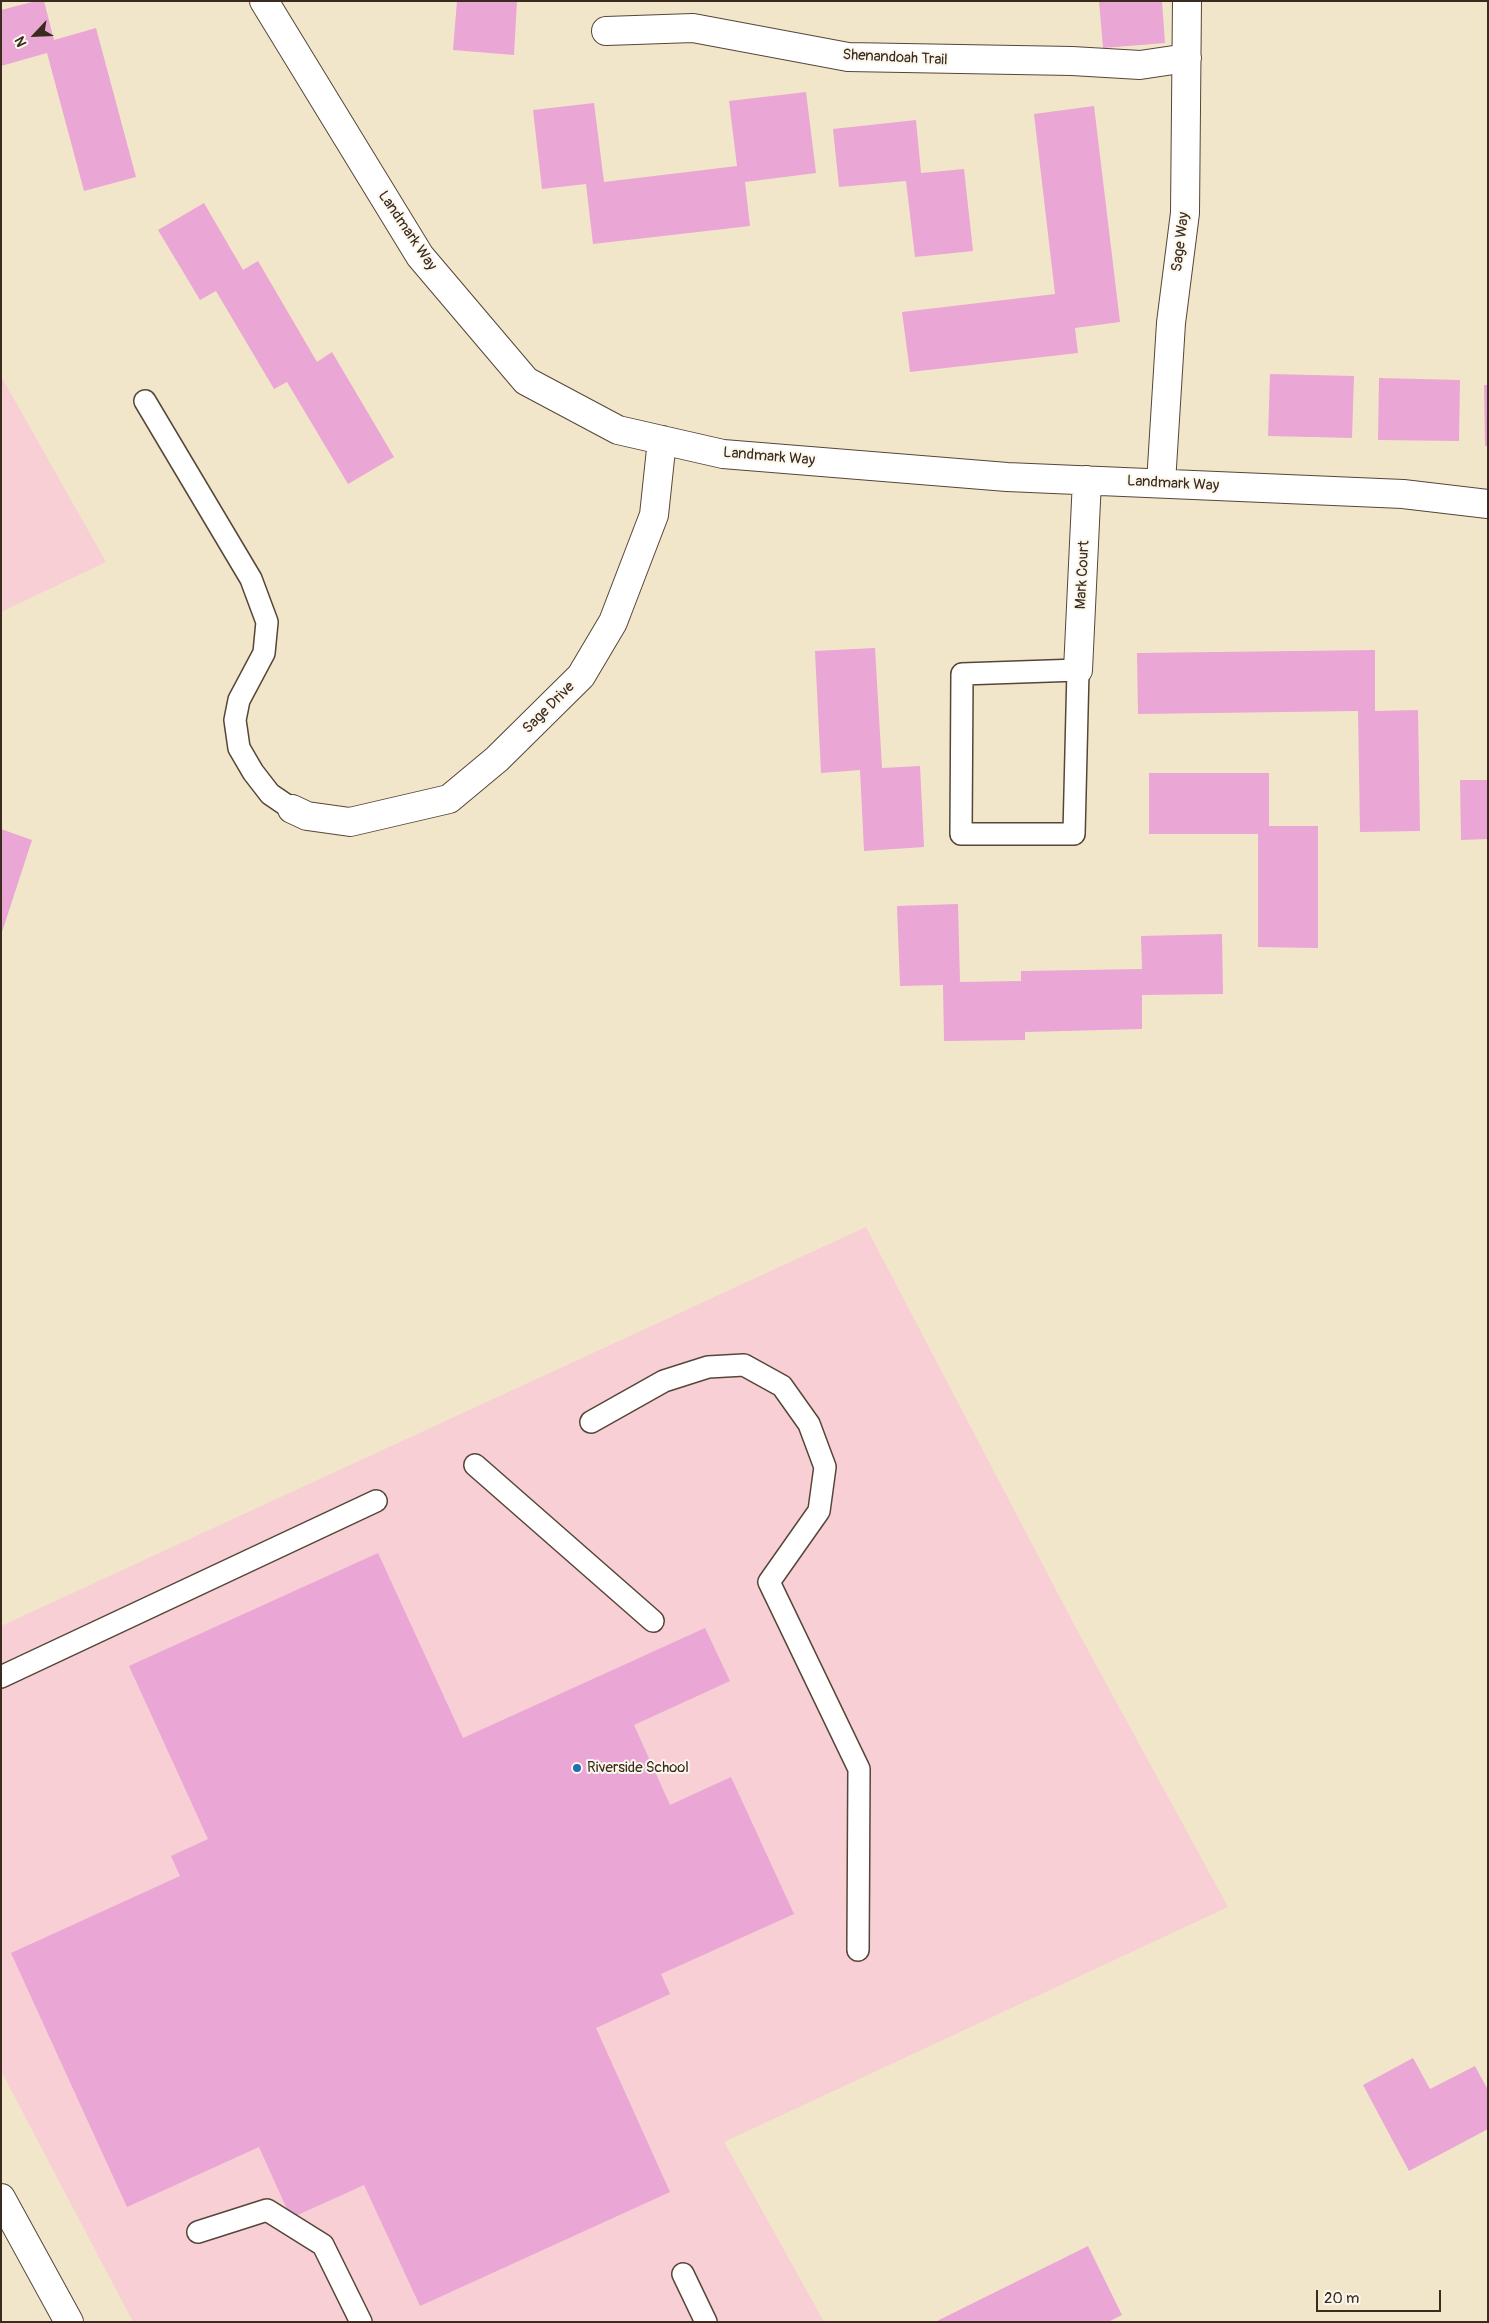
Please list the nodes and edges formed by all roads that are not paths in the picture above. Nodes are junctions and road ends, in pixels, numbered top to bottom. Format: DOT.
graph roads {
  1 [pos="264,1"];
  2 [pos="1187,1"];
  3 [pos="606,31"];
  4 [pos="1187,58"];
  5 [pos="145,401"];
  6 [pos="662,440"];
  7 [pos="1087,480"];
  8 [pos="1161,483"];
  9 [pos="1488,504"];
  10 [pos="1078,670"];
  11 [pos="292,809"];
  12 [pos="591,1422"];
  13 [pos="474,1465"];
  14 [pos="376,1501"];
  15 [pos="653,1622"];
  16 [pos="1,1677"];
  17 [pos="858,1950"];
  18 [pos="1,2198"];
  19 [pos="198,2232"];
  20 [pos="682,2274"];
  21 [pos="69,2322"];
  22 [pos="362,2322"];
  23 [pos="706,2322"];
  1 -- 6 [label="street, Landmark Way"];
  2 -- 4 [label="street, Sage Way"];
  3 -- 4 [label="street, Shenandoah Trail"];
  4 -- 8 [label="street, Sage Way"];
  5 -- 11 [label="lane"];
  6 -- 7 [label="street, Landmark Way"];
  6 -- 11 [label="street, Sage Drive"];
  7 -- 8 [label="street, Landmark Way"];
  7 -- 10 [label="street, Mark Court"];
  8 -- 9 [label="street, Landmark Way"];
  10 -- 10 [label="lane"];
  12 -- 17 [label="lane"];
  13 -- 15 [label="lane"];
  14 -- 16 [label="lane"];
  18 -- 21 [label="street"];
  19 -- 22 [label="lane"];
  20 -- 23 [label="lane"];
}
